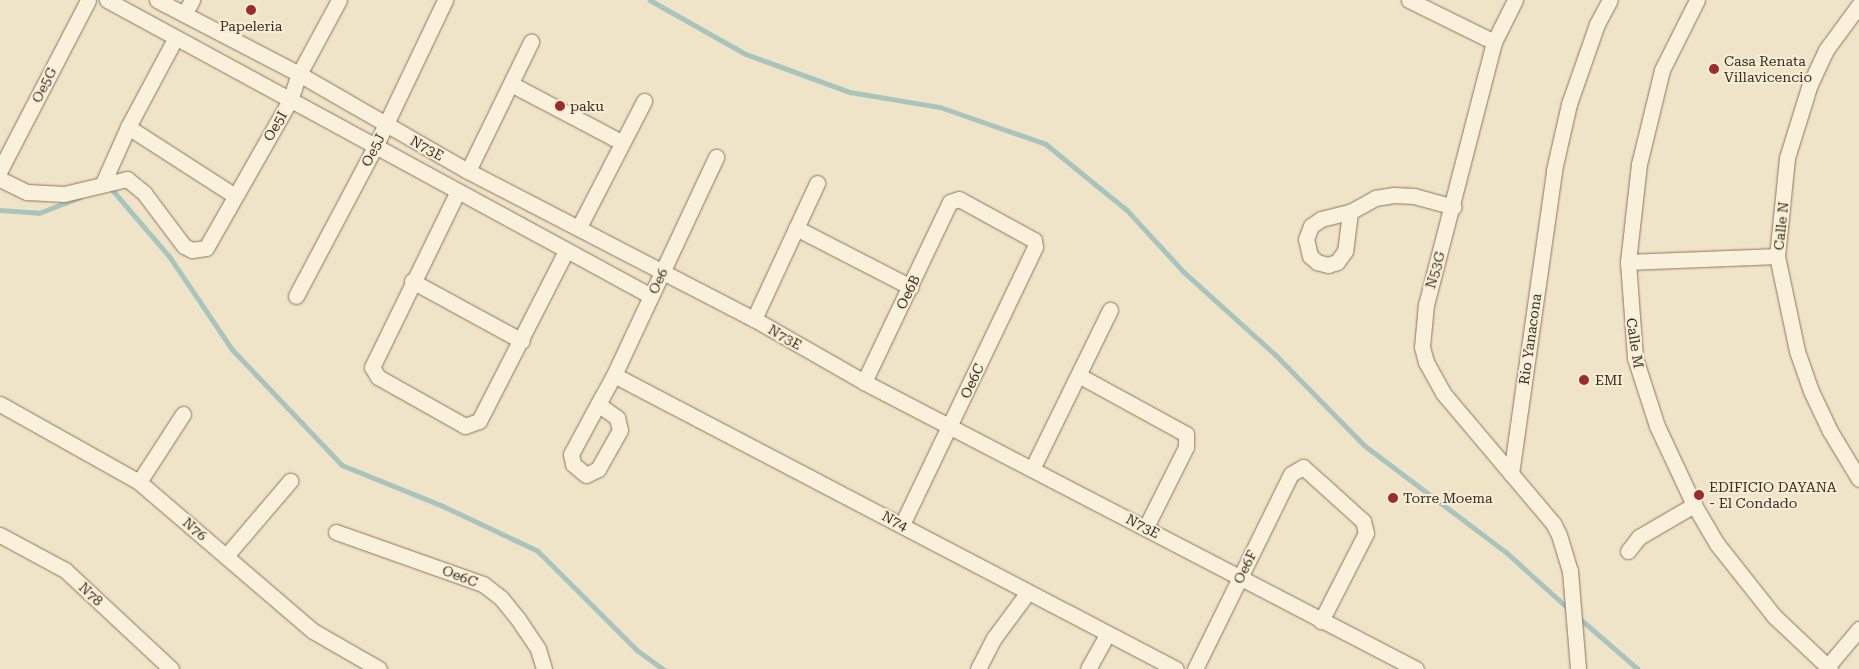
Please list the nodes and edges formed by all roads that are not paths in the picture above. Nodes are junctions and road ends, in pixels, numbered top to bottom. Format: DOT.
graph roads {
  1 [pos="88,0"];
  2 [pos="107,0"];
  3 [pos="157,0"];
  4 [pos="192,0"];
  5 [pos="339,0"];
  6 [pos="445,0"];
  7 [pos="1409,0"];
  8 [pos="1515,0"];
  9 [pos="1610,0"];
  10 [pos="1697,0"];
  11 [pos="1859,5"];
  12 [pos="184,14"];
  13 [pos="175,39"];
  14 [pos="530,42"];
  15 [pos="1494,42"];
  16 [pos="299,74"];
  17 [pos="511,84"];
  18 [pos="290,100"];
  19 [pos="644,101"];
  20 [pos="385,125"];
  21 [pos="128,127"];
  22 [pos="621,142"];
  23 [pos="374,147"];
  24 [pos="716,157"];
  25 [pos="0,170"];
  26 [pos="468,172"];
  27 [pos="0,179"];
  28 [pos="103,183"];
  29 [pos="816,183"];
  30 [pos="457,193"];
  31 [pos="235,196"];
  32 [pos="950,202"];
  33 [pos="1454,207"];
  34 [pos="1350,212"];
  35 [pos="579,227"];
  36 [pos="796,228"];
  37 [pos="566,251"];
  38 [pos="1777,256"];
  39 [pos="1628,262"];
  40 [pos="664,270"];
  41 [pos="412,281"];
  42 [pos="911,287"];
  43 [pos="296,296"];
  44 [pos="651,296"];
  45 [pos="1110,310"];
  46 [pos="754,319"];
  47 [pos="522,341"];
  48 [pos="614,376"];
  49 [pos="1080,376"];
  50 [pos="864,382"];
  51 [pos="598,404"];
  52 [pos="2,409"];
  53 [pos="183,414"];
  54 [pos="951,427"];
  55 [pos="1033,467"];
  56 [pos="1512,474"];
  57 [pos="1859,479"];
  58 [pos="290,481"];
  59 [pos="139,482"];
  60 [pos="1694,505"];
  61 [pos="902,524"];
  62 [pos="1146,527"];
  63 [pos="336,532"];
  64 [pos="0,535"];
  65 [pos="1628,551"];
  66 [pos="226,556"];
  67 [pos="1240,578"];
  68 [pos="1028,592"];
  69 [pos="1321,621"];
  70 [pos="1859,629"];
  71 [pos="1107,635"];
  72 [pos="1829,668"];
  73 [pos="171,669"];
  74 [pos="380,669"];
  75 [pos="544,669"];
  76 [pos="978,669"];
  77 [pos="1088,669"];
  78 [pos="1176,669"];
  79 [pos="1194,669"];
  80 [pos="1416,669"];
  81 [pos="1578,669"];
  1 -- 25 [label="street, Oe5G"];
  2 -- 13 [label="street, N73E"];
  3 -- 12 [label="street, N73E"];
  4 -- 12 [label="street"];
  5 -- 16 [label="street, Oe5I"];
  6 -- 20 [label="street, Oe5J"];
  7 -- 15 [label="street"];
  8 -- 15 [label="street, N53G"];
  9 -- 56 [label="street, Rio Yanacona"];
  10 -- 39 [label="street, Calle M"];
  11 -- 38 [label="street, Calle N"];
  12 -- 16 [label="street, N73E"];
  13 -- 18 [label="street, N73E"];
  13 -- 21 [label="street"];
  14 -- 17 [label="street"];
  15 -- 33 [label="street, N53G"];
  16 -- 18 [label="street, Oe5I"];
  16 -- 20 [label="street, N73E"];
  17 -- 22 [label="street"];
  17 -- 26 [label="street"];
  18 -- 23 [label="street, N73E"];
  18 -- 31 [label="street, Oe5I"];
  19 -- 22 [label="street"];
  20 -- 23 [label="street, Oe5J"];
  20 -- 26 [label="street, N73E"];
  21 -- 28 [label="street"];
  21 -- 31 [label="street"];
  22 -- 35 [label="street"];
  23 -- 30 [label="street, N73E"];
  23 -- 43 [label="street, Oe5J"];
  24 -- 40 [label="street, Oe6"];
  26 -- 35 [label="street, N73E"];
  27 -- 28 [label="street"];
  28 -- 31 [label="street, Oe5I"];
  29 -- 36 [label="street"];
  30 -- 37 [label="street, N73E"];
  30 -- 41 [label="street"];
  32 -- 42 [label="street, Oe6B"];
  32 -- 54 [label="street, Oe6C"];
  33 -- 34 [label="street"];
  33 -- 56 [label="street, N53G"];
  35 -- 40 [label="street, N73E"];
  36 -- 42 [label="street"];
  36 -- 46 [label="street"];
  37 -- 44 [label="street, N73E"];
  37 -- 47 [label="street"];
  38 -- 39 [label="street"];
  38 -- 57 [label="street, Calle N"];
  39 -- 60 [label="street, Calle M"];
  40 -- 44 [label="street, Oe6"];
  40 -- 46 [label="street, N73E"];
  41 -- 47 [label="street"];
  41 -- 47 [label="street"];
  42 -- 50 [label="street, Oe6B"];
  44 -- 48 [label="street, Oe6"];
  45 -- 49 [label="street"];
  46 -- 50 [label="street, N73E"];
  48 -- 51 [label="street, Oe6"];
  48 -- 61 [label="street, N74"];
  49 -- 55 [label="street"];
  49 -- 62 [label="street"];
  50 -- 54 [label="street, N73E"];
  52 -- 59 [label="street, N76"];
  53 -- 59 [label="street"];
  54 -- 55 [label="street, N73E"];
  54 -- 61 [label="street, Oe6C"];
  55 -- 62 [label="street, N73E"];
  56 -- 81 [label="street"];
  58 -- 66 [label="street"];
  59 -- 66 [label="street, N76"];
  60 -- 65 [label="street"];
  60 -- 72 [label="street, Calle M"];
  61 -- 68 [label="street, N74"];
  62 -- 67 [label="street, N73E"];
  63 -- 75 [label="street, Oe6C"];
  64 -- 73 [label="street, N78"];
  66 -- 74 [label="street, N76"];
  67 -- 69 [label="street, N73E"];
  67 -- 69 [label="street, Oe6F"];
  67 -- 79 [label="street, Oe6F"];
  68 -- 71 [label="street, N74"];
  68 -- 76 [label="street"];
  69 -- 80 [label="street, N73E"];
  70 -- 72 [label="street, Calle M"];
  71 -- 77 [label="street"];
  71 -- 78 [label="street, N74"];
}
